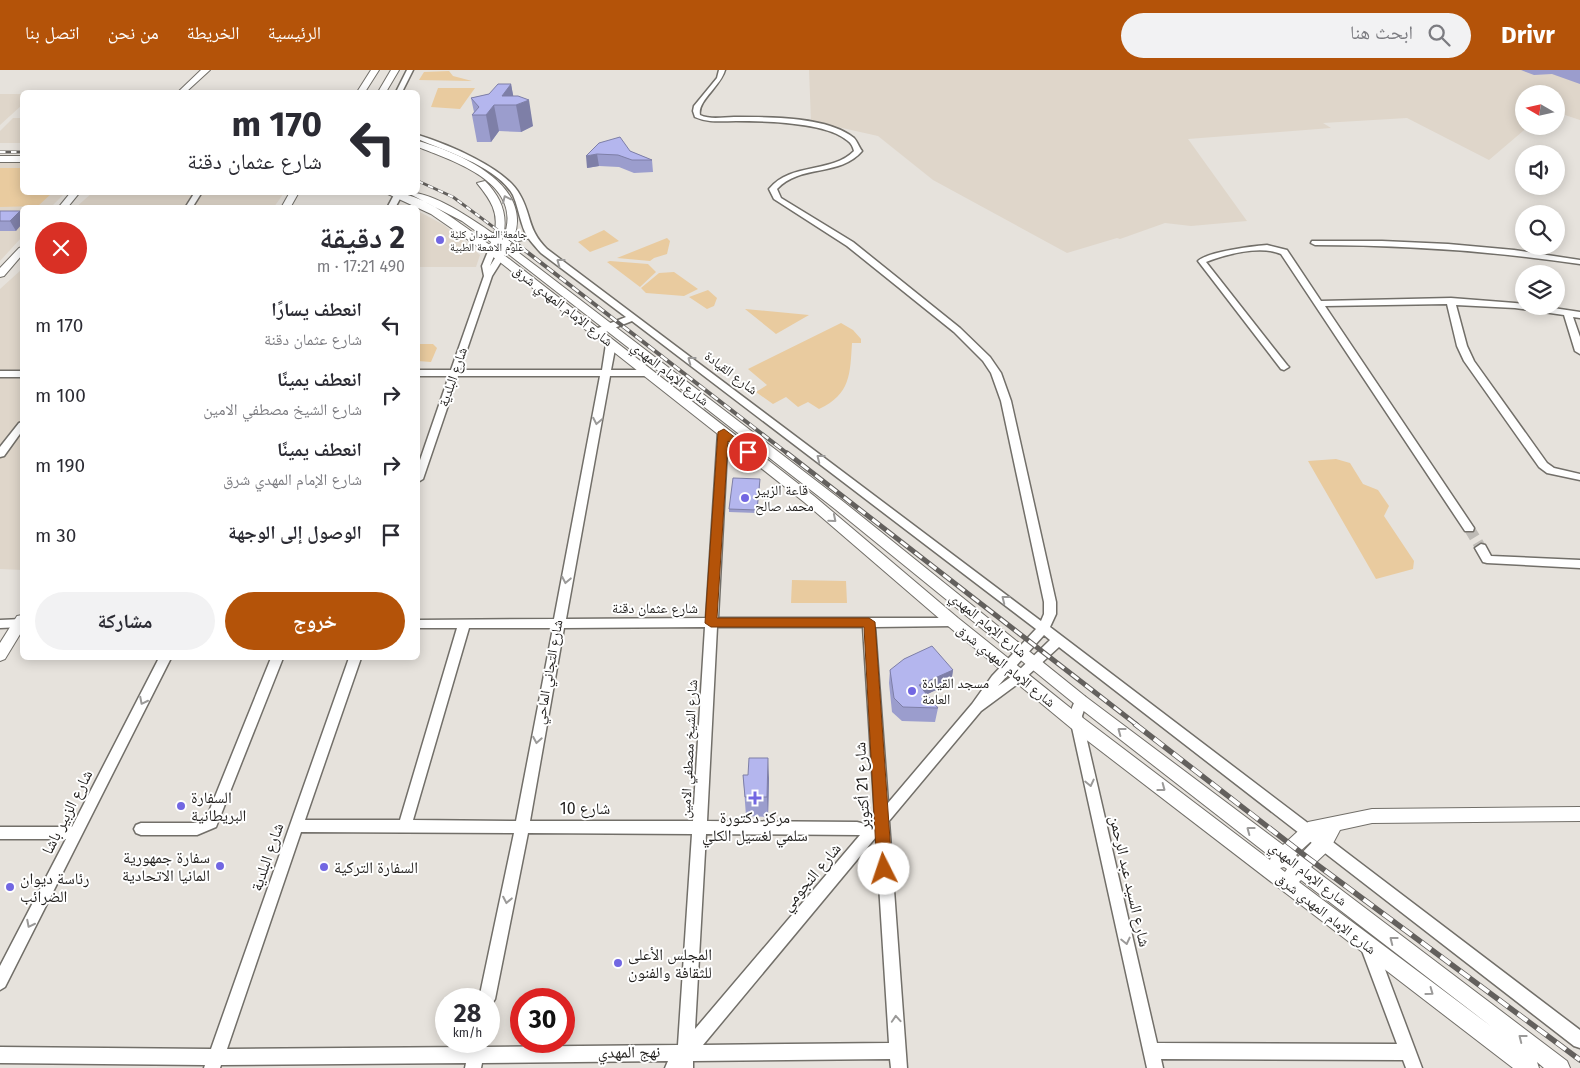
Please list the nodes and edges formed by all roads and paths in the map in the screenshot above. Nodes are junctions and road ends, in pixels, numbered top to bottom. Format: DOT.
graph roads {
  1 [pos="206,70"];
  2 [pos="375,70"];
  3 [pos="395,70"];
  4 [pos="403,70"];
  5 [pos="410,70"];
  6 [pos="722,70"];
  7 [pos="184,90"];
  8 [pos="362,90"];
  9 [pos="383,90"];
  10 [pos="391,90"];
  11 [pos="400,90"];
  12 [pos="420,137"];
  13 [pos="420,145"];
  14 [pos="420,151"];
  15 [pos="0,157"];
  16 [pos="20,157"];
  17 [pos="73,195"];
  18 [pos="406,195"];
  19 [pos="65,205"];
  20 [pos="530,237"];
  21 [pos="1315,243"];
  22 [pos="500,247"];
  23 [pos="20,252"];
  24 [pos="1580,262"];
  25 [pos="0,274"];
  26 [pos="1451,301"];
  27 [pos="1319,304"];
  28 [pos="1568,313"];
  29 [pos="1580,315"];
  30 [pos="633,317"];
  31 [pos="603,330"];
  32 [pos="611,344"];
  33 [pos="1580,350"];
  34 [pos="1284,367"];
  35 [pos="420,373"];
  36 [pos="454,373"];
  37 [pos="607,373"];
  38 [pos="648,373"];
  39 [pos="0,374"];
  40 [pos="20,374"];
  41 [pos="20,428"];
  42 [pos="724,432"];
  43 [pos="0,454"];
  44 [pos="420,473"];
  45 [pos="1580,477"];
  46 [pos="1469,528"];
  47 [pos="1481,548"];
  48 [pos="1580,564"];
  49 [pos="20,622"];
  50 [pos="869,622"];
  51 [pos="953,622"];
  52 [pos="558,623"];
  53 [pos="711,623"];
  54 [pos="0,624"];
  55 [pos="420,624"];
  56 [pos="464,624"];
  57 [pos="20,625"];
  58 [pos="1044,628"];
  59 [pos="1058,640"];
  60 [pos="1021,652"];
  61 [pos="0,655"];
  62 [pos="164,660"];
  63 [pos="276,660"];
  64 [pos="354,660"];
  65 [pos="1034,663"];
  66 [pos="1007,667"];
  67 [pos="1019,677"];
  68 [pos="1081,701"];
  69 [pos="976,708"];
  70 [pos="1077,723"];
  71 [pos="1580,814"];
  72 [pos="1333,823"];
  73 [pos="406,825"];
  74 [pos="296,826"];
  75 [pos="522,826"];
  76 [pos="700,826"];
  77 [pos="877,827"];
  78 [pos="141,829"];
  79 [pos="1308,832"];
  80 [pos="0,833"];
  81 [pos="75,833"];
  82 [pos="1324,844"];
  83 [pos="1284,855"];
  84 [pos="1300,868"];
  85 [pos="1270,870"];
  86 [pos="1287,883"];
  87 [pos="1368,946"];
  88 [pos="0,982"];
  89 [pos="489,988"];
  90 [pos="1580,1040"];
  91 [pos="898,1051"];
  92 [pos="1152,1051"];
  93 [pos="1408,1052"];
  94 [pos="476,1054"];
  95 [pos="0,1055"];
  96 [pos="686,1060"];
  97 [pos="214,1063"];
  98 [pos="673,1068"];
  99 [pos="899,1068"];
  100 [pos="1156,1068"];
  101 [pos="1414,1068"];
  102 [pos="1530,1068"];
  103 [pos="1560,1068"];
  1 -- 7 [label="main road"];
  2 -- 8 [label="main road"];
  3 -- 9 [label="main road"];
  4 -- 10 [label="main road"];
  5 -- 11 [label="street"];
  6 -- 58 [label="street"];
  12 -- 20 [label="street, شارع القيادة"];
  22 -- 13 [label="main road, one-way"];
  14 -- 22 [label="main road"];
  15 -- 16 [label="main road"];
  17 -- 19 [label="main road"];
  18 -- 22 [label="main road"];
  20 -- 22 [label="main road"];
  30 -- 20 [label="street, شارع القيادة, one-way"];
  21 -- 24 [label="street"];
  22 -- 31 [label="main road, شارع الإمام المهدي شرق"];
  22 -- 36 [label="street, شارع البلدية"];
  23 -- 25 [label="main road"];
  26 -- 27 [label="street"];
  26 -- 28 [label="street"];
  26 -- 45 [label="street"];
  27 -- 34 [label="street"];
  27 -- 46 [label="street"];
  28 -- 29 [label="street"];
  28 -- 33 [label="street"];
  30 -- 31 [label="street"];
  58 -- 30 [label="street, شارع القيادة, one-way"];
  31 -- 32 [label="main road, شارع الإمام المهدي شرق"];
  31 -- 60 [label="main road, شارع الإمام المهدي"];
  32 -- 37 [label="street, شارع التجاني الماحي"];
  32 -- 38 [label="main road, شارع الإمام المهدي شرق"];
  35 -- 36 [label="street"];
  36 -- 37 [label="street"];
  36 -- 44 [label="street, شارع البلدية"];
  37 -- 38 [label="street"];
  37 -- 52 [label="street, شارع التجاني الماحي, one-way"];
  38 -- 42 [label="main road, شارع الإمام المهدي شرق"];
  39 -- 40 [label="street"];
  41 -- 43 [label="street"];
  42 -- 51 [label="main road, شارع الإمام المهدي شرق, one-way"];
  42 -- 53 [label="street, شارع الشيخ مصطفي الامين"];
  47 -- 48 [label="street"];
  49 -- 54 [label="street"];
  50 -- 51 [label="street, شارع عثمان دقنة"];
  50 -- 53 [label="street, شارع عثمان دقنة"];
  50 -- 77 [label="street, شارع 21 أكتوبر"];
  51 -- 66 [label="main road, شارع الإمام المهدي شرق"];
  52 -- 53 [label="street, شارع عثمان دقنة"];
  52 -- 56 [label="street, شارع عثمان دقنة"];
  52 -- 75 [label="street, شارع التجاني الماحي, one-way"];
  53 -- 76 [label="street, شارع الشيخ مصطفي الامين"];
  55 -- 56 [label="street, شارع عثمان دقنة"];
  56 -- 73 [label="street"];
  57 -- 61 [label="main road"];
  58 -- 59 [label="street, شارع القيادة"];
  58 -- 60 [label="street, شارع النجومي"];
  59 -- 65 [label="street, شارع النجومي"];
  59 -- 79 [label="street, شارع القيادة"];
  60 -- 65 [label="main road, شارع الإمام المهدي"];
  60 -- 66 [label="street, شارع النجومي"];
  62 -- 81 [label="street, شارع الزبير باشا, one-way"];
  63 -- 78 [label="street"];
  64 -- 74 [label="street, شارع البلدية"];
  65 -- 67 [label="street, شارع النجومي"];
  65 -- 68 [label="main road, شارع الإمام المهدي"];
  66 -- 67 [label="main road, شارع الإمام المهدي شرق"];
  66 -- 69 [label="street, شارع النجومي"];
  67 -- 69 [label="street, شارع النجومي"];
  67 -- 70 [label="main road, شارع الإمام المهدي شرق"];
  68 -- 70 [label="street, شارع السيد عبد الرحمن"];
  83 -- 68 [label="main road, شارع الإمام المهدي, one-way"];
  69 -- 77 [label="street, شارع النجومي"];
  70 -- 85 [label="main road, شارع الإمام المهدي شرق, one-way"];
  70 -- 92 [label="street, شارع السيد عبد الرحمن, one-way"];
  71 -- 72 [label="main road"];
  72 -- 79 [label="main road"];
  72 -- 82 [label="main road"];
  73 -- 74 [label="street, شارع 10"];
  73 -- 75 [label="street, شارع 10"];
  74 -- 97 [label="street, شارع البلدية"];
  75 -- 76 [label="street, شارع 10"];
  75 -- 89 [label="street, شارع التجاني الماحي, one-way"];
  76 -- 77 [label="street, شارع 10"];
  76 -- 96 [label="street, شارع الشيخ مصطفي الامين"];
  91 -- 77 [label="street, شارع 21 أكتوبر, one-way"];
  77 -- 96 [label="street, شارع النجومي"];
  79 -- 82 [label="street, شارع القيادة"];
  79 -- 83 [label="main road"];
  80 -- 81 [label="street"];
  81 -- 88 [label="street, شارع الزبير باشا, one-way"];
  82 -- 84 [label="main road"];
  82 -- 90 [label="street, شارع القيادة"];
  83 -- 84 [label="main road, شارع الإمام المهدي"];
  83 -- 85 [label="main road"];
  84 -- 86 [label="main road"];
  103 -- 84 [label="main road, شارع الإمام المهدي, one-way"];
  85 -- 86 [label="main road, شارع الإمام المهدي شرق"];
  86 -- 87 [label="main road, شارع الإمام المهدي شرق"];
  87 -- 93 [label="street"];
  87 -- 102 [label="main road, شارع الإمام المهدي شرق, one-way"];
  91 -- 96 [label="street, نهج المهدي"];
  91 -- 99 [label="street, شارع 21 أكتوبر"];
  92 -- 93 [label="street"];
  92 -- 100 [label="street, شارع السيد عبد الرحمن"];
  93 -- 101 [label="street"];
  94 -- 96 [label="street, نهج المهدي"];
  94 -- 97 [label="street, نهج المهدي"];
  95 -- 97 [label="street, نهج المهدي"];
  96 -- 98 [label="street, شارع النجومي"];
}
